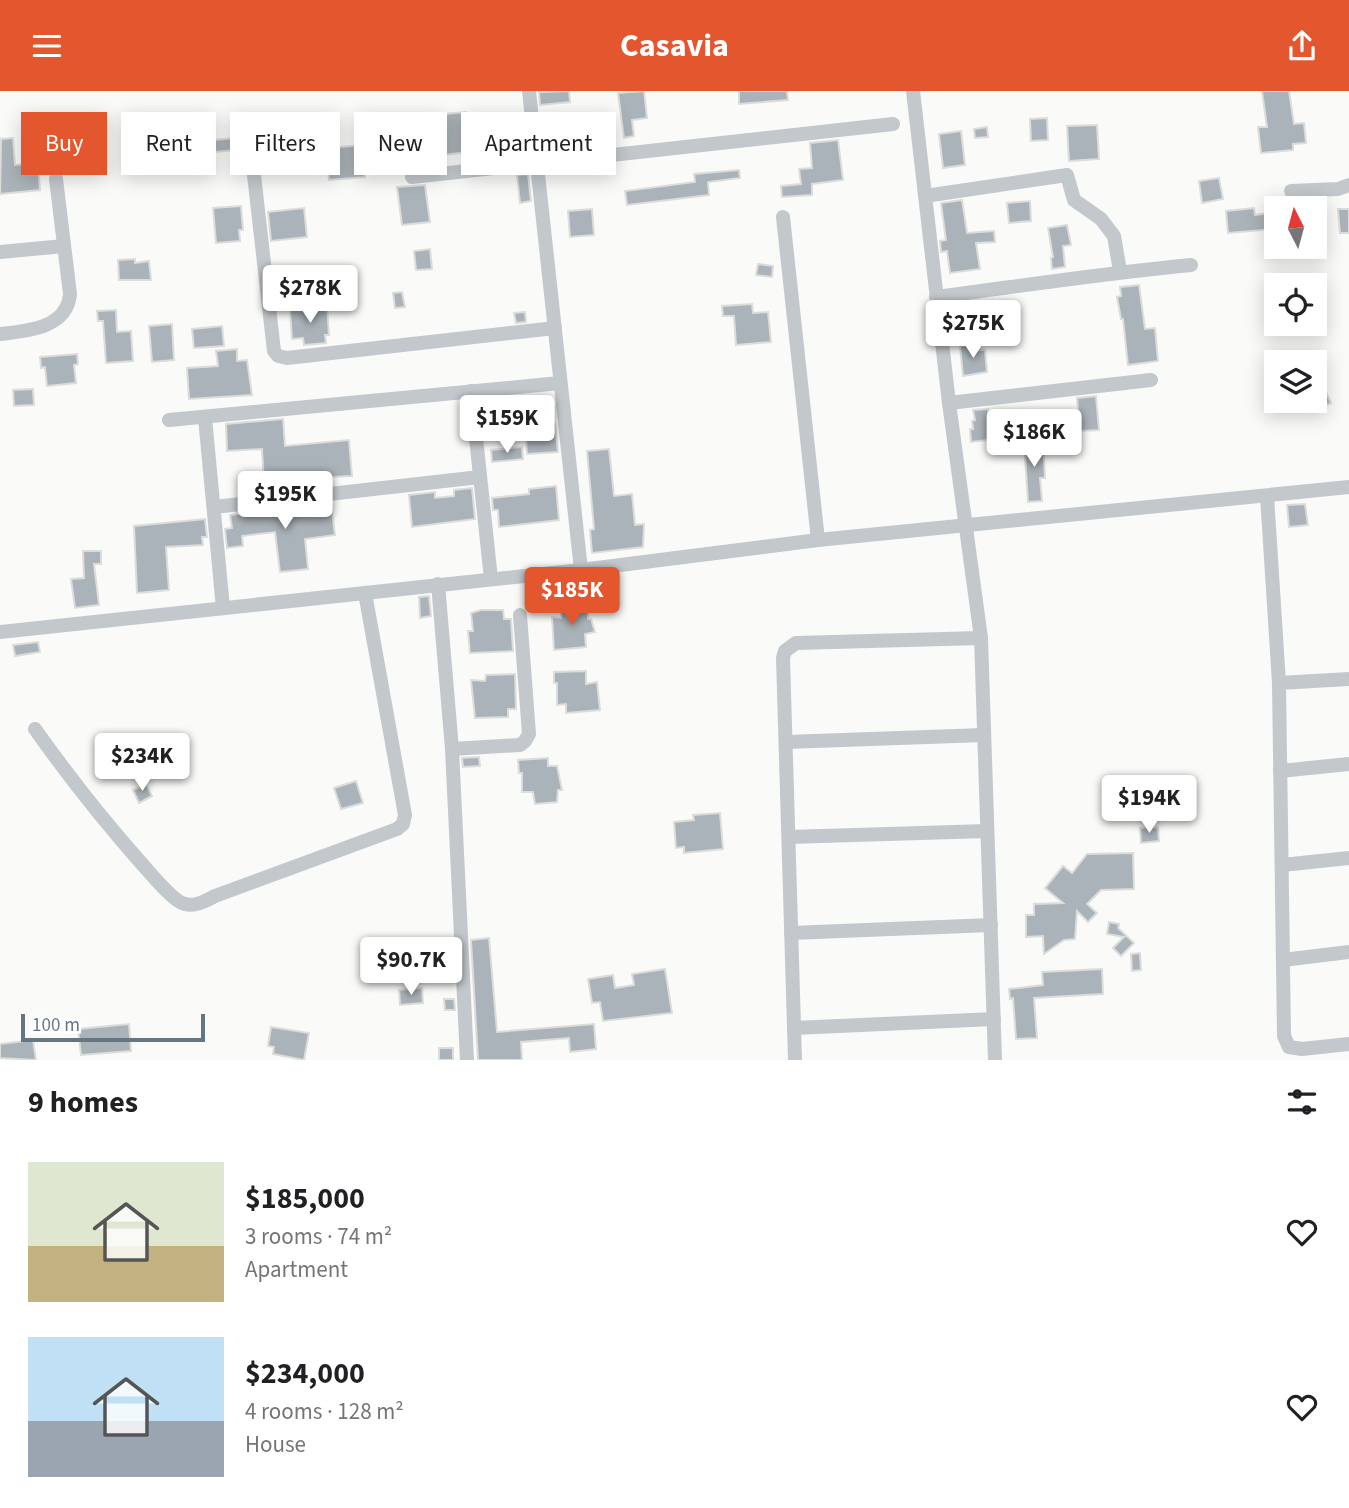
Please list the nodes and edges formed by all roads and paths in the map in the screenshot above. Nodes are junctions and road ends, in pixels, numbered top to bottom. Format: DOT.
graph roads {
  1 [pos="529,91"];
  2 [pos="913,91"];
  3 [pos="531,112"];
  4 [pos="893,124"];
  5 [pos="616,155"];
  6 [pos="461,172"];
  7 [pos="254,175"];
  8 [pos="538,175"];
  9 [pos="412,177"];
  10 [pos="56,179"];
  11 [pos="1349,185"];
  12 [pos="1291,191"];
  13 [pos="925,196"];
  14 [pos="783,217"];
  15 [pos="64,246"];
  16 [pos="0,252"];
  17 [pos="1191,265"];
  18 [pos="1120,271"];
  19 [pos="936,297"];
  20 [pos="555,328"];
  21 [pos="0,334"];
  22 [pos="1151,380"];
  23 [pos="560,383"];
  24 [pos="471,391"];
  25 [pos="949,403"];
  26 [pos="205,418"];
  27 [pos="169,420"];
  28 [pos="480,477"];
  29 [pos="1349,487"];
  30 [pos="1267,496"];
  31 [pos="214,507"];
  32 [pos="966,526"];
  33 [pos="818,540"];
  34 [pos="581,571"];
  35 [pos="491,579"];
  36 [pos="438,584"];
  37 [pos="365,593"];
  38 [pos="223,608"];
  39 [pos="520,615"];
  40 [pos="0,632"];
  41 [pos="981,638"];
  42 [pos="1349,679"];
  43 [pos="1279,683"];
  44 [pos="35,729"];
  45 [pos="984,735"];
  46 [pos="786,742"];
  47 [pos="452,749"];
  48 [pos="1349,764"];
  49 [pos="1280,771"];
  50 [pos="987,831"];
  51 [pos="789,837"];
  52 [pos="1349,857"];
  53 [pos="1282,865"];
  54 [pos="990,925"];
  55 [pos="792,933"];
  56 [pos="1349,952"];
  57 [pos="1283,960"];
  58 [pos="994,1019"];
  59 [pos="794,1028"];
  60 [pos="1349,1044"];
  61 [pos="467,1060"];
  62 [pos="795,1060"];
  63 [pos="995,1060"];
  1 -- 3 [label="street"];
  2 -- 13 [label="street"];
  4 -- 5 [label="street"];
  6 -- 9 [label="street"];
  7 -- 20 [label="street"];
  8 -- 20 [label="street"];
  10 -- 15 [label="street"];
  11 -- 12 [label="street"];
  13 -- 18 [label="street"];
  13 -- 19 [label="street"];
  14 -- 33 [label="street"];
  15 -- 16 [label="street"];
  15 -- 21 [label="street"];
  17 -- 18 [label="street"];
  18 -- 19 [label="street"];
  19 -- 25 [label="street"];
  20 -- 23 [label="street"];
  22 -- 25 [label="street"];
  23 -- 24 [label="street"];
  23 -- 34 [label="street"];
  24 -- 26 [label="street"];
  24 -- 28 [label="street"];
  25 -- 32 [label="street"];
  26 -- 27 [label="street"];
  26 -- 31 [label="street"];
  28 -- 31 [label="street"];
  28 -- 35 [label="street"];
  29 -- 30 [label="street"];
  30 -- 32 [label="street"];
  30 -- 43 [label="street"];
  31 -- 38 [label="street"];
  32 -- 33 [label="street"];
  32 -- 41 [label="street"];
  33 -- 34 [label="street"];
  34 -- 35 [label="street"];
  35 -- 36 [label="street"];
  36 -- 37 [label="street"];
  36 -- 47 [label="street"];
  37 -- 38 [label="street"];
  37 -- 44 [label="street"];
  38 -- 40 [label="street"];
  39 -- 47 [label="street"];
  41 -- 45 [label="street"];
  41 -- 46 [label="street"];
  42 -- 43 [label="street"];
  43 -- 49 [label="street"];
  45 -- 46 [label="street"];
  45 -- 50 [label="street"];
  46 -- 51 [label="street"];
  47 -- 61 [label="street"];
  48 -- 49 [label="street"];
  49 -- 53 [label="street"];
  50 -- 51 [label="street"];
  50 -- 54 [label="street"];
  51 -- 55 [label="street"];
  52 -- 53 [label="street"];
  53 -- 57 [label="street"];
  54 -- 55 [label="street"];
  54 -- 58 [label="street"];
  55 -- 59 [label="street"];
  56 -- 57 [label="street"];
  57 -- 60 [label="street"];
  58 -- 59 [label="street"];
  58 -- 63 [label="street"];
  59 -- 62 [label="street"];
}
